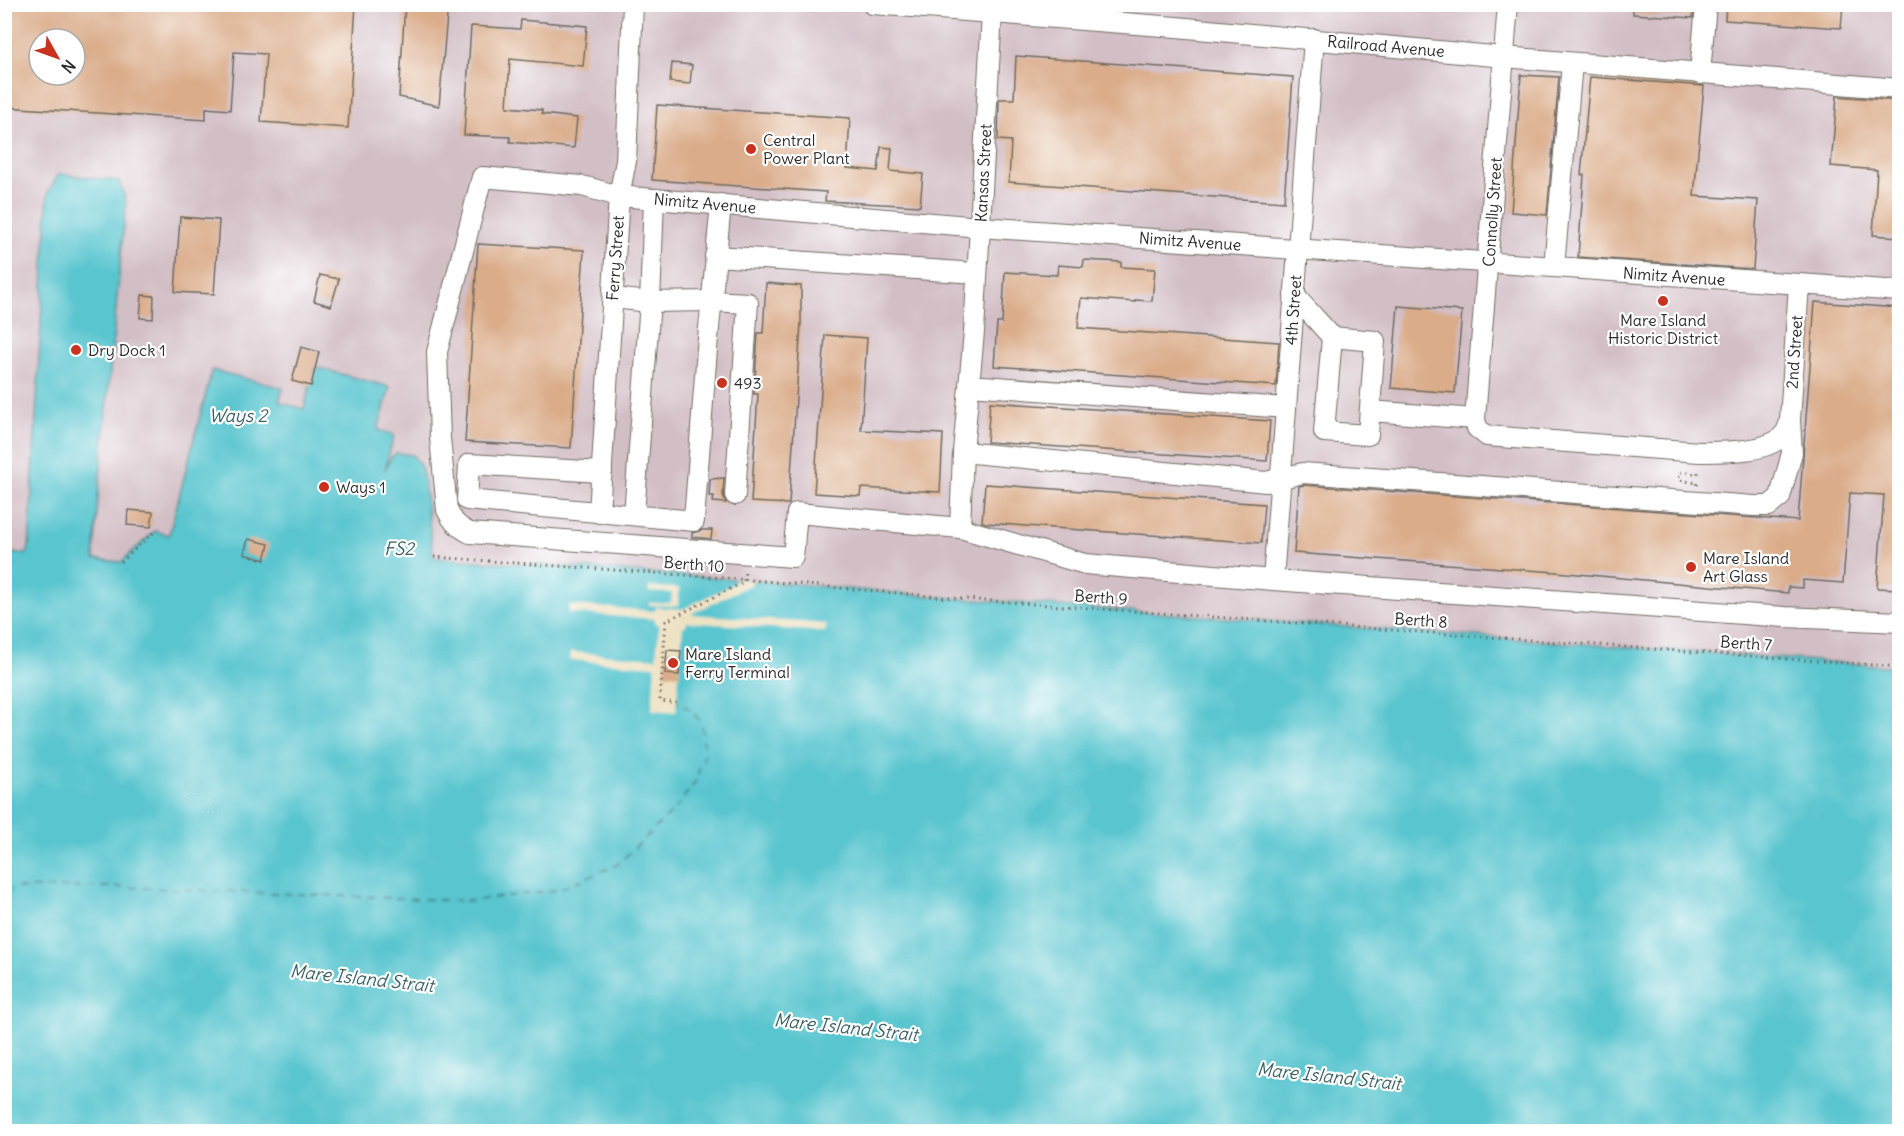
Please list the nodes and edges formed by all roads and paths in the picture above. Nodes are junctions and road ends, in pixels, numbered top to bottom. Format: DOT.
graph roads {
  1 [pos="633,4"];
  2 [pos="872,4"];
  3 [pos="1508,4"];
  4 [pos="1706,4"];
  5 [pos="992,13"];
  6 [pos="1314,39"];
  7 [pos="1504,57"];
  8 [pos="1572,63"];
  9 [pos="1700,74"];
  10 [pos="1899,89"];
  11 [pos="619,196"];
  12 [pos="654,199"];
  13 [pos="721,204"];
  14 [pos="980,227"];
  15 [pos="1298,248"];
  16 [pos="715,256"];
  17 [pos="1488,262"];
  18 [pos="1554,267"];
  19 [pos="977,273"];
  20 [pos="1799,284"];
  21 [pos="1899,291"];
  22 [pos="1294,295"];
  23 [pos="613,298"];
  24 [pos="711,301"];
  25 [pos="650,302"];
  26 [pos="1332,338"];
  27 [pos="969,385"];
  28 [pos="1286,408"];
  29 [pos="1370,411"];
  30 [pos="1475,419"];
  31 [pos="1790,420"];
  32 [pos="963,452"];
  33 [pos="1699,452"];
  34 [pos="602,472"];
  35 [pos="1698,474"];
  36 [pos="1282,478"];
  37 [pos="1697,492"];
  38 [pos="735,495"];
  39 [pos="599,513"];
  40 [pos="634,515"];
  41 [pos="960,528"];
  42 [pos="155,531"];
  43 [pos="434,557"];
  44 [pos="122,562"];
  45 [pos="745,574"];
  46 [pos="745,580"];
  47 [pos="1273,580"];
  48 [pos="952,598"];
  49 [pos="1249,619"];
  50 [pos="1899,622"];
  51 [pos="1590,644"];
  52 [pos="1899,667"];
  53 [pos="677,703"];
  1 -- 11 [label="street, Ferry Street"];
  2 -- 5 [label="street, Railroad Avenue"];
  3 -- 7 [label="street, Connolly Street"];
  4 -- 9 [label="street"];
  5 -- 6 [label="street, Railroad Avenue"];
  5 -- 14 [label="street, Kansas Street"];
  6 -- 7 [label="street, Railroad Avenue"];
  6 -- 15 [label="street, 4th Street"];
  7 -- 8 [label="street, Railroad Avenue"];
  7 -- 17 [label="street, Connolly Street"];
  8 -- 9 [label="street, Railroad Avenue"];
  8 -- 18 [label="street"];
  9 -- 10 [label="street, Railroad Avenue"];
  11 -- 12 [label="street, Nimitz Avenue"];
  11 -- 23 [label="street, Ferry Street"];
  11 -- 41 [label="street, Nimitz Avenue"];
  12 -- 13 [label="street, Nimitz Avenue"];
  12 -- 25 [label="street"];
  13 -- 14 [label="street, Nimitz Avenue"];
  13 -- 16 [label="street"];
  14 -- 15 [label="street, Nimitz Avenue"];
  14 -- 19 [label="street, Kansas Street"];
  15 -- 17 [label="street, Nimitz Avenue"];
  15 -- 22 [label="street, 4th Street"];
  16 -- 19 [label="street"];
  16 -- 24 [label="street"];
  17 -- 18 [label="street, Nimitz Avenue"];
  17 -- 30 [label="street, Connolly Street"];
  18 -- 20 [label="street, Nimitz Avenue"];
  19 -- 27 [label="street, Kansas Street"];
  20 -- 21 [label="street, Nimitz Avenue"];
  20 -- 31 [label="street, 2nd Street"];
  22 -- 26 [label="street"];
  22 -- 28 [label="street, 4th Street"];
  23 -- 25 [label="street"];
  23 -- 34 [label="street, Ferry Street"];
  24 -- 25 [label="street"];
  24 -- 38 [label="street"];
  24 -- 40 [label="street"];
  25 -- 40 [label="street"];
  26 -- 29 [label="street"];
  26 -- 29 [label="street"];
  27 -- 28 [label="street"];
  27 -- 32 [label="street, Kansas Street"];
  28 -- 36 [label="street, 4th Street"];
  29 -- 30 [label="street"];
  30 -- 33 [label="street"];
  31 -- 33 [label="street"];
  31 -- 37 [label="street, 2nd Street"];
  32 -- 36 [label="street"];
  32 -- 41 [label="street, Kansas Street"];
  33 -- 35 [label="path"];
  34 -- 39 [label="street, Ferry Street"];
  34 -- 39 [label="street"];
  35 -- 37 [label="path"];
  35 -- 37 [label="path"];
  36 -- 37 [label="street"];
  36 -- 47 [label="street, 4th Street"];
  39 -- 40 [label="street"];
  41 -- 47 [label="street"];
  42 -- 44 [label="path"];
  43 -- 46 [label="path, Berth 10"];
  45 -- 46 [label="path"];
  46 -- 48 [label="path, Berth 10"];
  46 -- 53 [label="path"];
  47 -- 50 [label="street"];
  48 -- 49 [label="path, Berth 9"];
  49 -- 51 [label="path, Berth 8"];
  51 -- 52 [label="path, Berth 7"];
}
